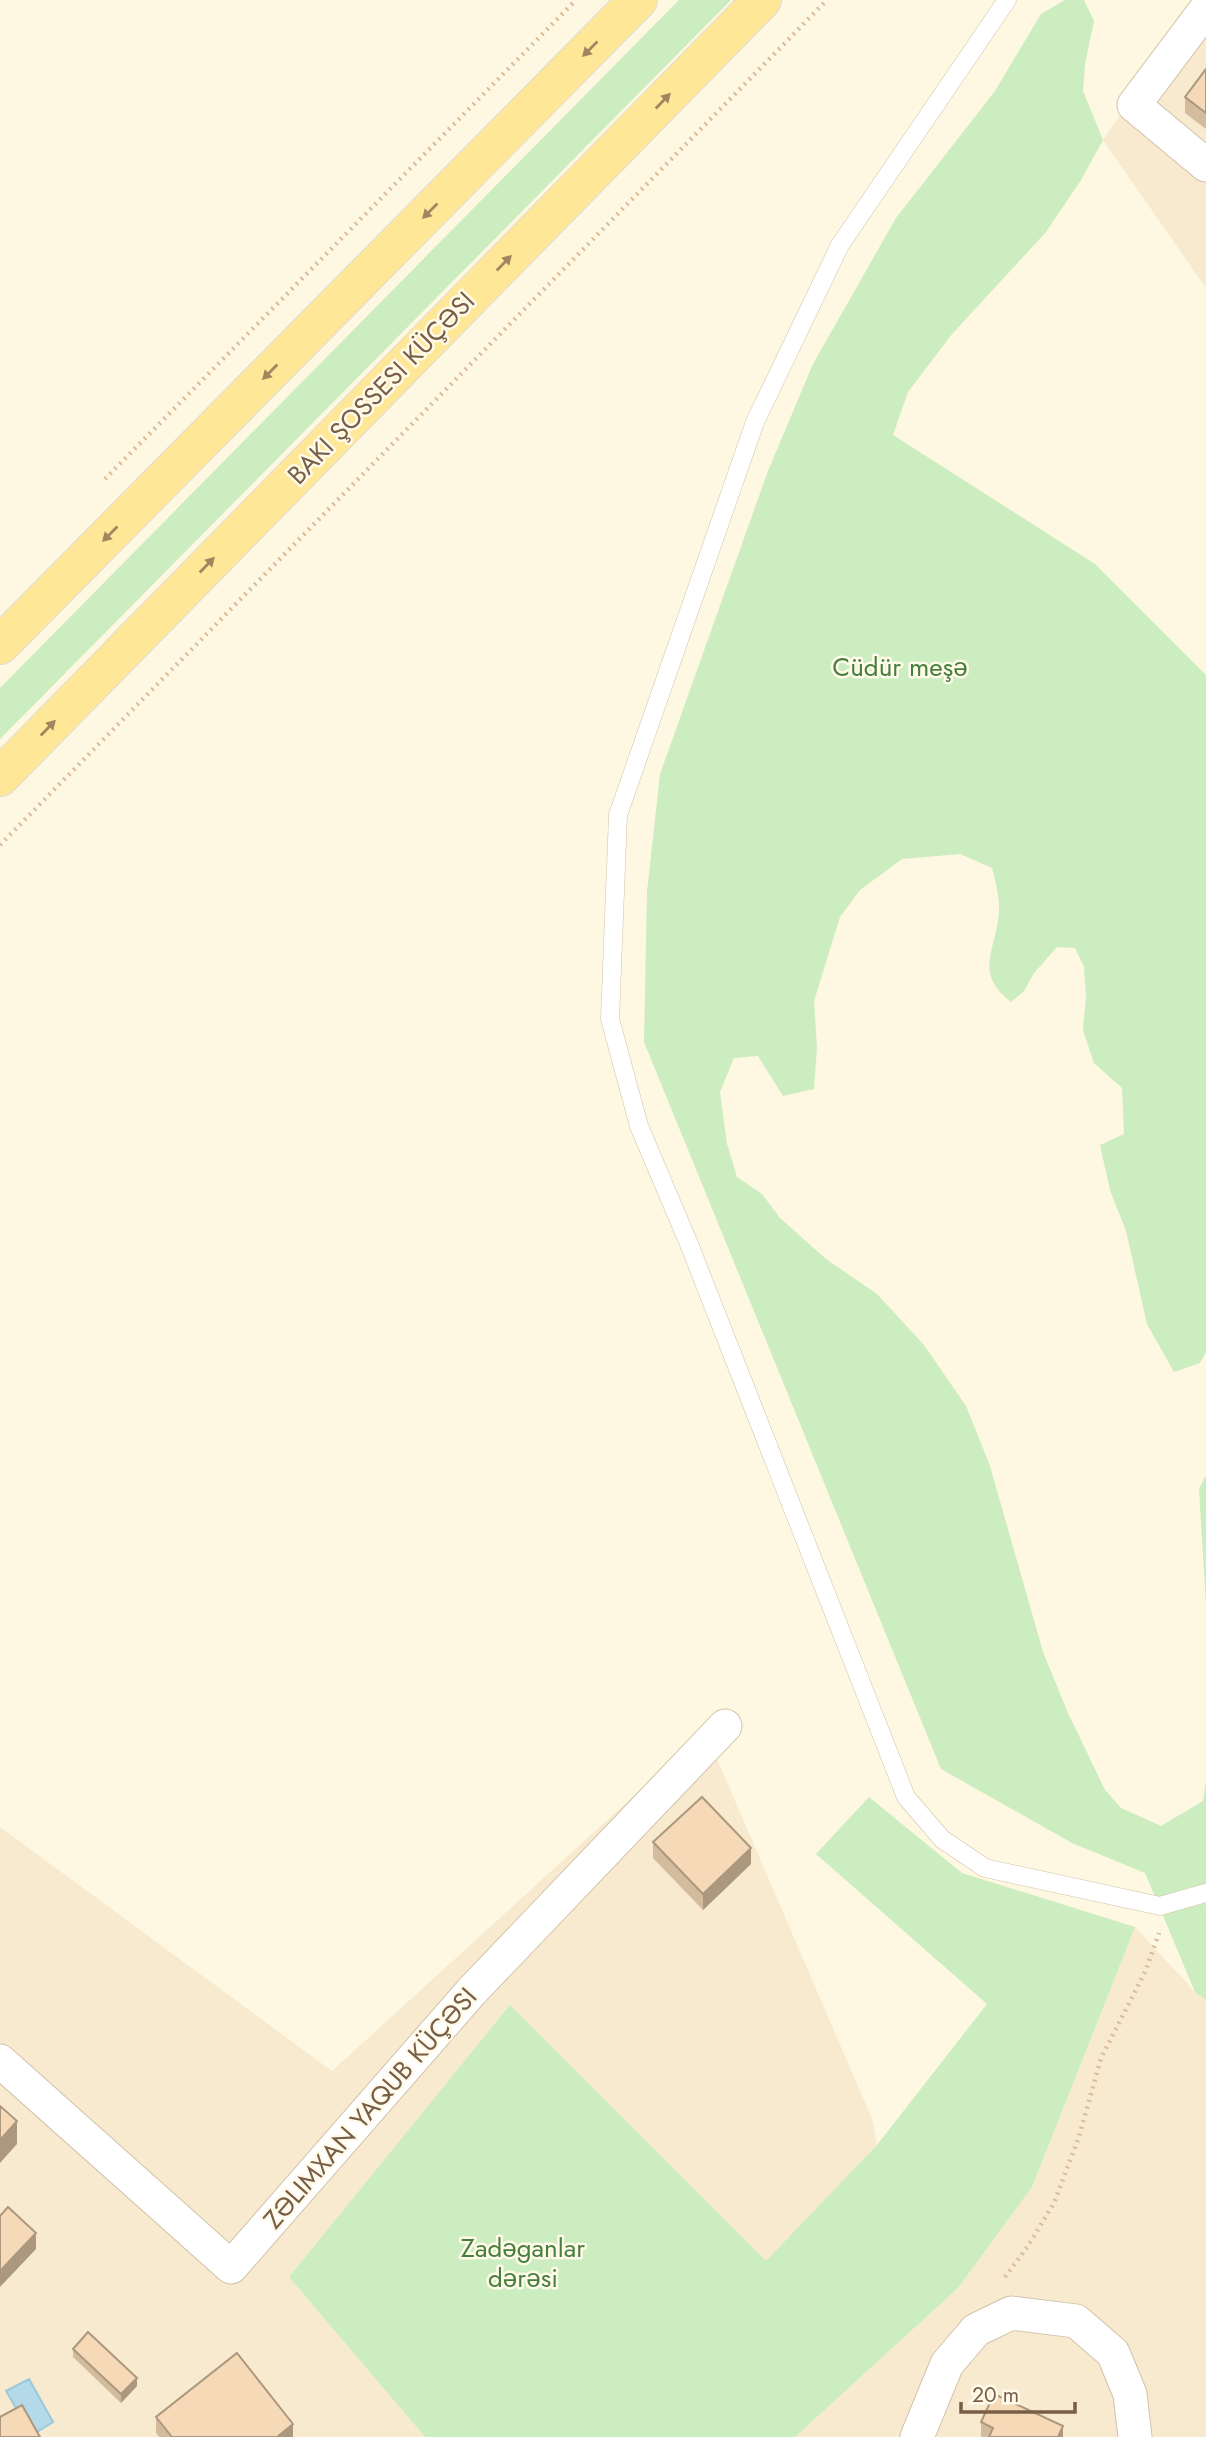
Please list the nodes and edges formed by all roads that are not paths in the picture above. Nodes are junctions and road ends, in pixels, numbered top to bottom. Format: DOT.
graph roads {
  1 [pos="638,0"];
  2 [pos="762,0"];
  3 [pos="1007,0"];
  4 [pos="1206,9"];
  5 [pos="1206,165"];
  6 [pos="0,645"];
  7 [pos="0,777"];
  8 [pos="725,1726"];
  9 [pos="1206,1893"];
  10 [pos="0,2061"];
  11 [pos="917,2437"];
  12 [pos="1135,2437"];
  1 -- 6 [label="main road, one-way"];
  7 -- 2 [label="main road, one-way"];
  3 -- 9 [label="lane"];
  4 -- 5 [label="street"];
  8 -- 10 [label="street, ZƏLIMXAN YAQUB KÜÇƏSI"];
  11 -- 12 [label="street"];
}
